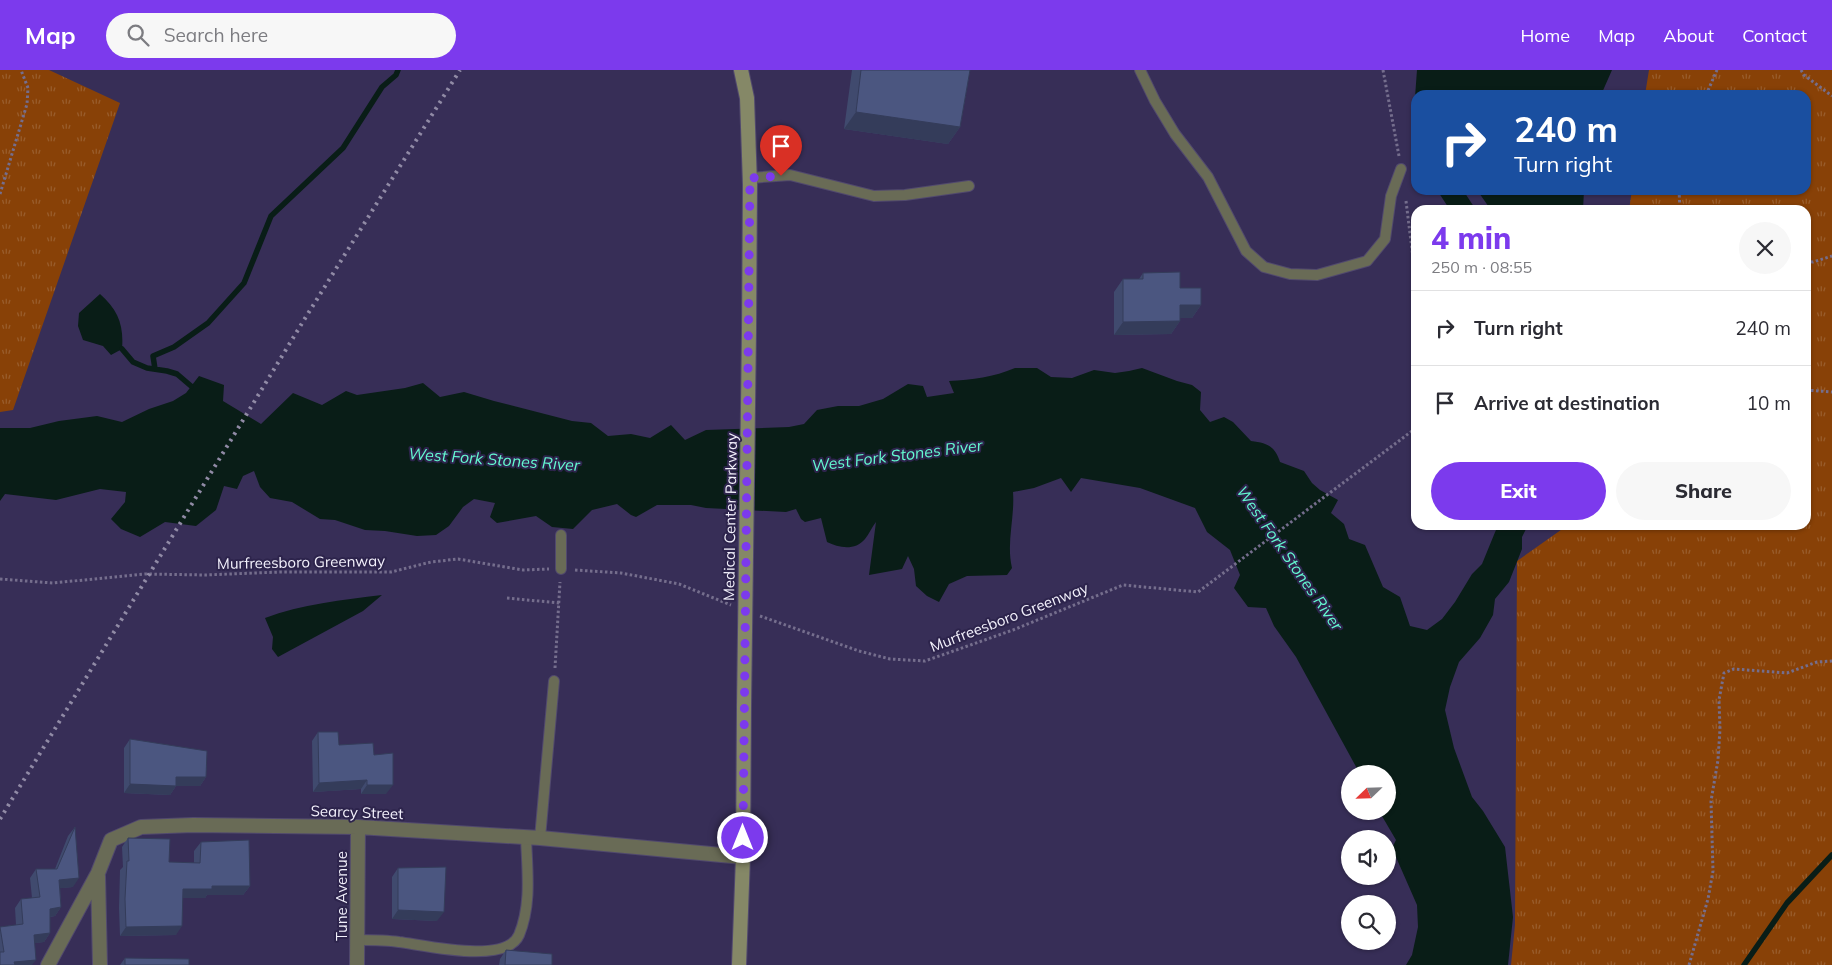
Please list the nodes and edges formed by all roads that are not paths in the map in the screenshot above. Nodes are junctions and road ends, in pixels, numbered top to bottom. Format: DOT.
graph roads {
  1 [pos="741,70"];
  2 [pos="1140,70"];
  3 [pos="1401,169"];
  4 [pos="750,178"];
  5 [pos="969,186"];
  6 [pos="562,535"];
  7 [pos="561,569"];
  8 [pos="554,681"];
  9 [pos="358,827"];
  10 [pos="526,837"];
  11 [pos="540,838"];
  12 [pos="743,857"];
  13 [pos="98,873"];
  14 [pos="357,940"];
  15 [pos="48,965"];
  16 [pos="100,965"];
  17 [pos="357,965"];
  18 [pos="739,965"];
  1 -- 4 [label="main road, Medical Center Parkway"];
  2 -- 3 [label="lane"];
  4 -- 5 [label="lane"];
  4 -- 12 [label="main road, Medical Center Parkway, bridge"];
  6 -- 7 [label="lane"];
  8 -- 11 [label="lane"];
  9 -- 10 [label="street, Searcy Street"];
  9 -- 13 [label="street, Searcy Street"];
  9 -- 14 [label="street, Tune Avenue"];
  10 -- 11 [label="street, Searcy Street"];
  10 -- 14 [label="lane"];
  11 -- 12 [label="street, Searcy Street"];
  12 -- 18 [label="main road, Medical Center Parkway"];
  13 -- 15 [label="street, Searcy Street"];
  13 -- 16 [label="street"];
  14 -- 17 [label="street, Tune Avenue"];
}
